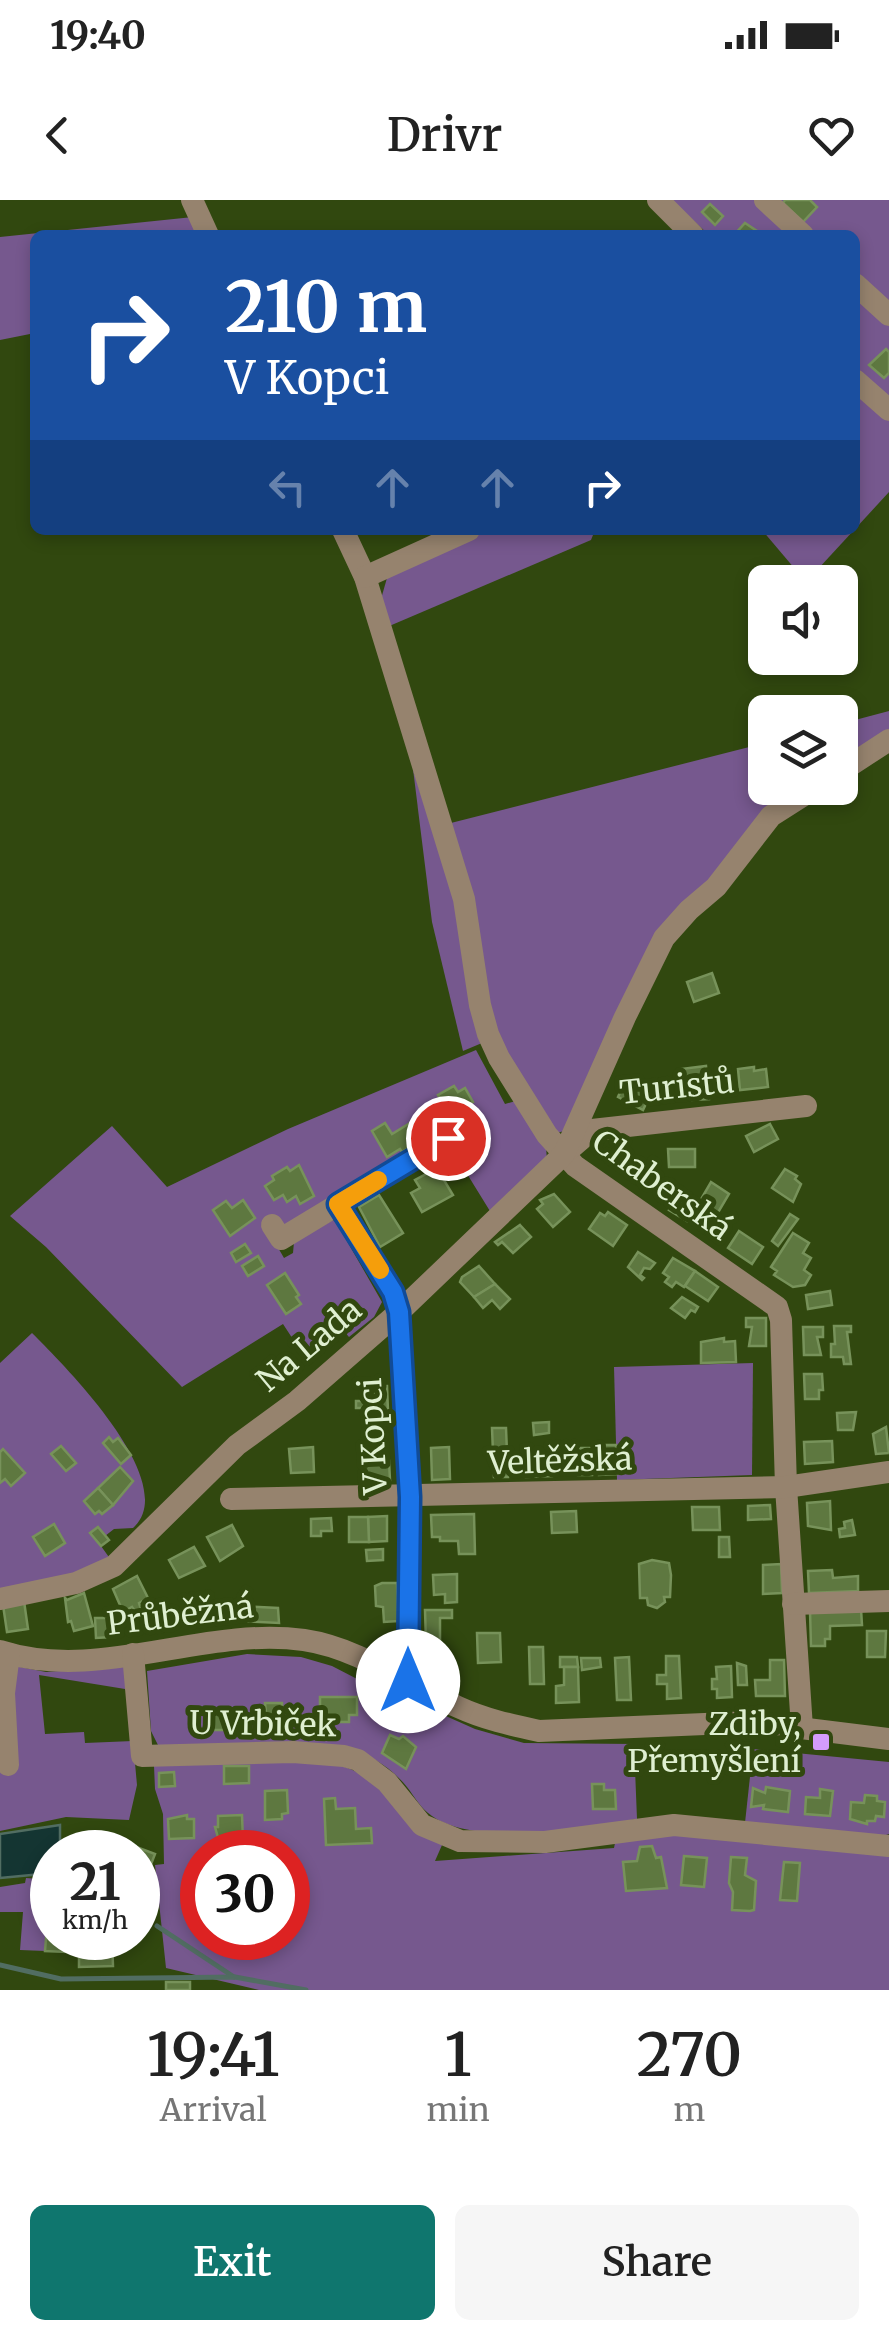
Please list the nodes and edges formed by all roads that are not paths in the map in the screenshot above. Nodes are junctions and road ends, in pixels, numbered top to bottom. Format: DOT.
graph roads {
  1 [pos="192,200"];
  2 [pos="658,200"];
  3 [pos="765,200"];
  4 [pos="206,230"];
  5 [pos="688,230"];
  6 [pos="797,230"];
  7 [pos="860,289"];
  8 [pos="889,315"];
  9 [pos="860,384"];
  10 [pos="889,410"];
  11 [pos="345,535"];
  12 [pos="458,535"];
  13 [pos="365,577"];
  14 [pos="889,740"];
  15 [pos="858,760"];
  16 [pos="789,805"];
  17 [pos="806,1106"];
  18 [pos="440,1124"];
  19 [pos="564,1154"];
  20 [pos="338,1204"];
  21 [pos="280,1238"];
  22 [pos="399,1312"];
  23 [pos="889,1472"];
  24 [pos="786,1487"];
  25 [pos="410,1497"];
  26 [pos="231,1500"];
  27 [pos="0,1599"];
  28 [pos="889,1600"];
  29 [pos="794,1604"];
  30 [pos="5,1653"];
  31 [pos="134,1654"];
  32 [pos="408,1681"];
  33 [pos="802,1728"];
  34 [pos="889,1739"];
  35 [pos="8,1765"];
  36 [pos="889,1846"];
  1 -- 4 [label="street"];
  2 -- 5 [label="street"];
  3 -- 6 [label="street"];
  7 -- 8 [label="street"];
  9 -- 10 [label="street"];
  11 -- 13 [label="street, Chaberská"];
  12 -- 13 [label="street"];
  13 -- 19 [label="street, Chaberská"];
  14 -- 15 [label="street"];
  16 -- 19 [label="street, Na Lada"];
  17 -- 19 [label="street, Turistů"];
  18 -- 20 [label="street"];
  19 -- 22 [label="street, Na Lada"];
  19 -- 24 [label="street, Chaberská"];
  20 -- 21 [label="street"];
  20 -- 22 [label="street, V Kopci"];
  22 -- 25 [label="street, V Kopci"];
  22 -- 27 [label="street, Na Lada"];
  23 -- 24 [label="street, Veltěžská"];
  24 -- 25 [label="street, Veltěžská"];
  24 -- 29 [label="street, Chaberská"];
  25 -- 26 [label="street, Veltěžská"];
  25 -- 32 [label="street, V Kopci"];
  28 -- 29 [label="street"];
  29 -- 33 [label="street, Chaberská"];
  30 -- 31 [label="street, Průběžná"];
  30 -- 35 [label="street"];
  31 -- 32 [label="street, Průběžná"];
  31 -- 36 [label="street, U Vrbiček"];
  32 -- 33 [label="street, Průběžná"];
  33 -- 34 [label="street, Průběžná"];
}
